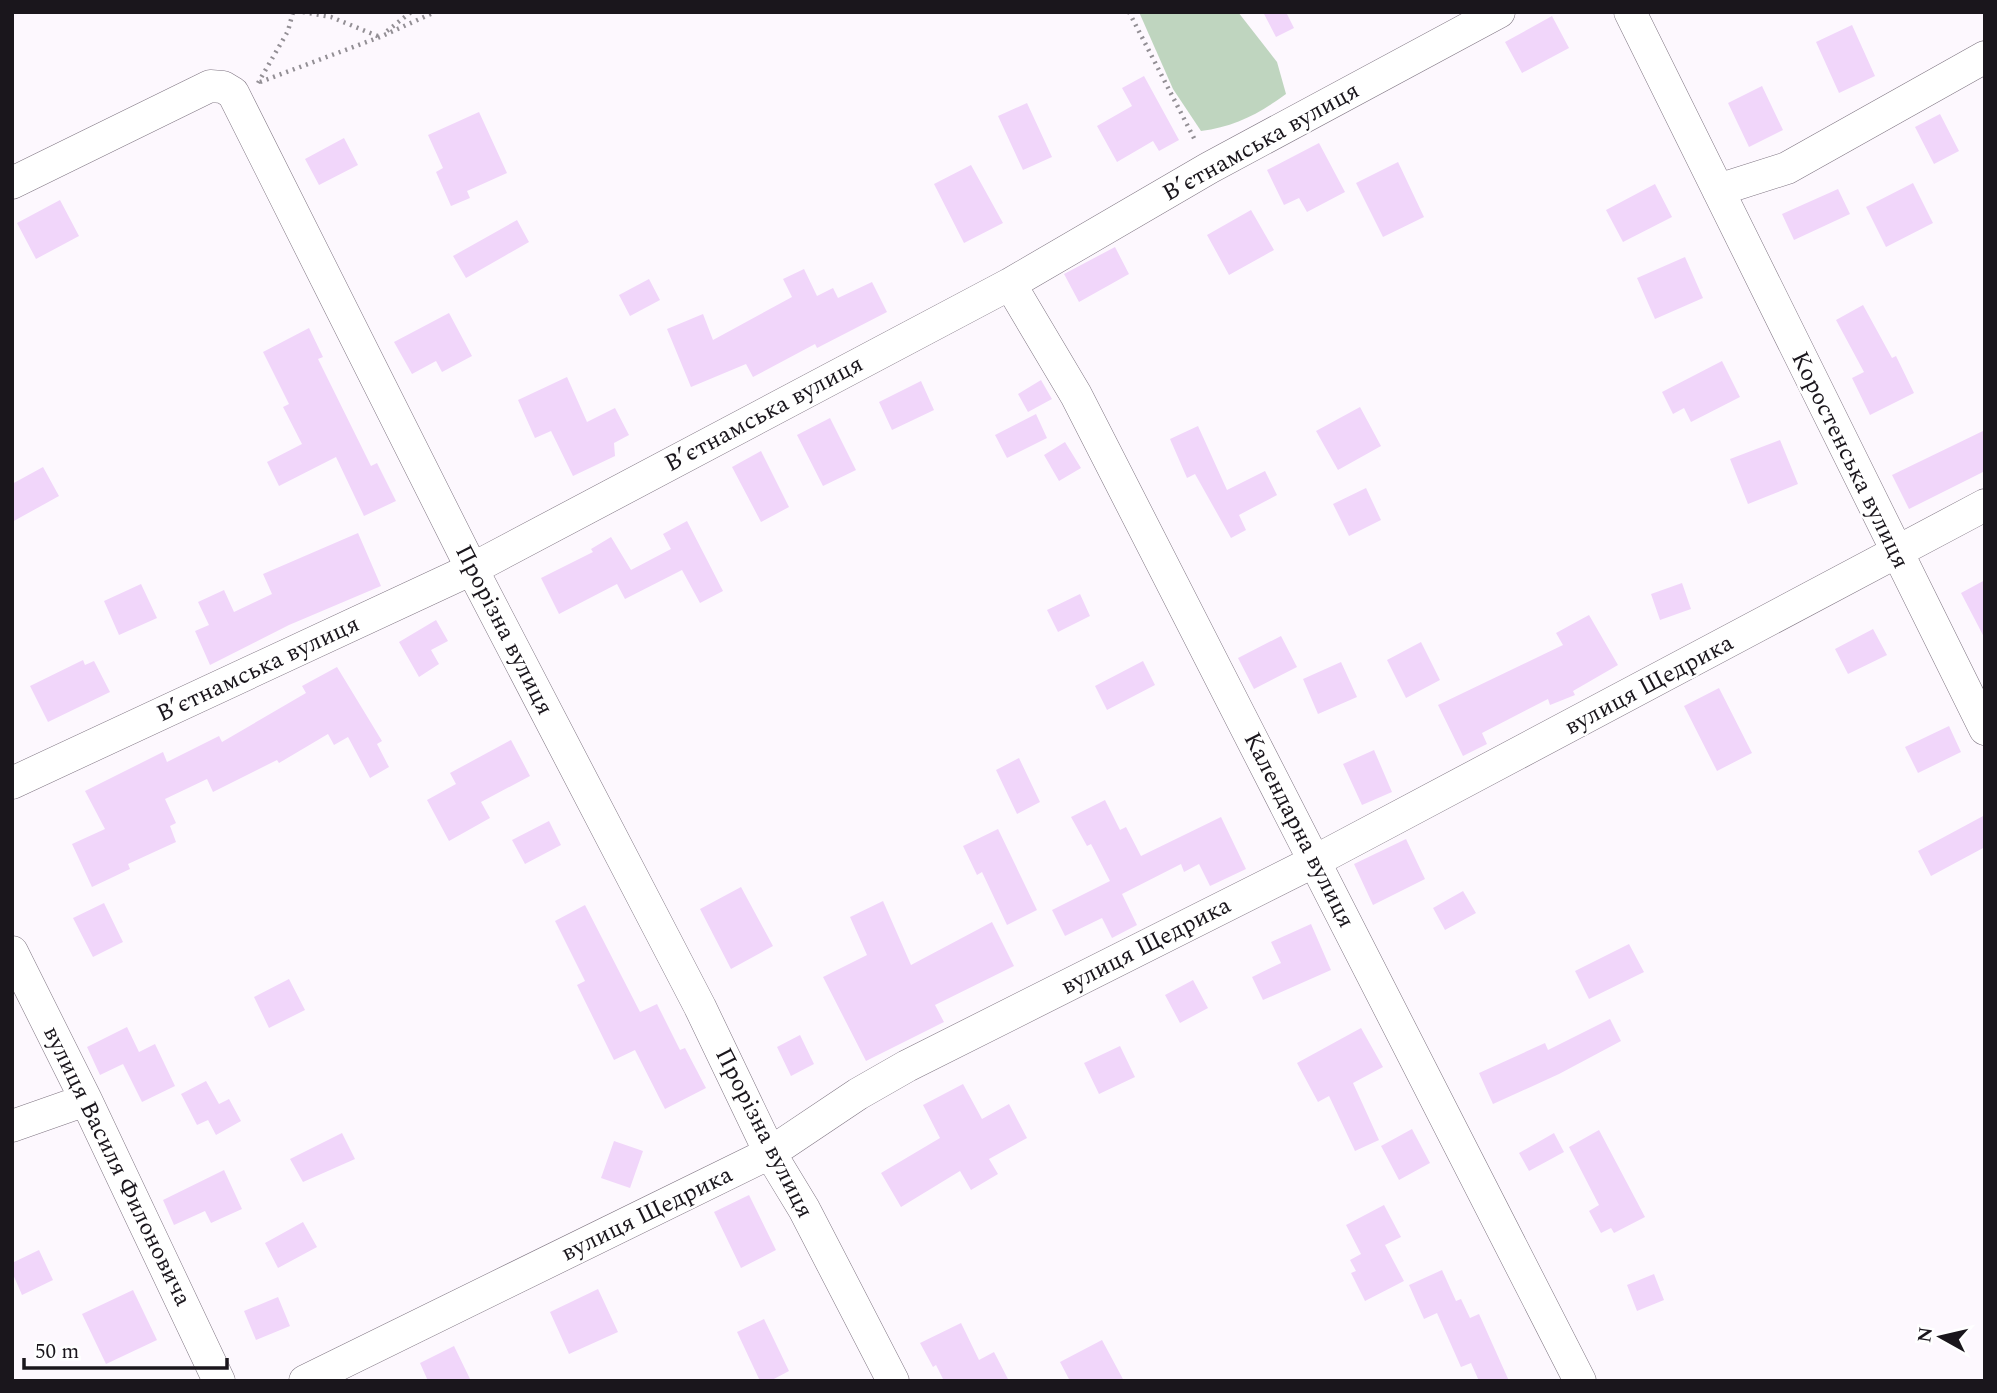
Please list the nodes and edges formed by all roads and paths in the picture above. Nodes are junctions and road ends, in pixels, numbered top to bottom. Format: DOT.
graph roads {
  1 [pos="293,12"];
  2 [pos="303,12"];
  3 [pos="411,12"];
  4 [pos="435,12"];
  5 [pos="1129,12"];
  6 [pos="1499,12"];
  7 [pos="1630,12"];
  8 [pos="380,37"];
  9 [pos="1985,57"];
  10 [pos="245,88"];
  11 [pos="1209,169"];
  12 [pos="12,183"];
  13 [pos="1718,190"];
  14 [pos="1010,284"];
  15 [pos="1985,505"];
  16 [pos="1896,554"];
  17 [pos="472,569"];
  18 [pos="1985,729"];
  19 [pos="12,783"];
  20 [pos="1315,862"];
  21 [pos="12,952"];
  22 [pos="86,1100"];
  23 [pos="12,1126"];
  24 [pos="771,1153"];
  25 [pos="219,1381"];
  26 [pos="305,1381"];
  27 [pos="893,1381"];
  28 [pos="1580,1381"];
  1 -- 10 [label="path"];
  2 -- 8 [label="path"];
  3 -- 8 [label="path"];
  4 -- 8 [label="path"];
  5 -- 11 [label="path"];
  6 -- 11 [label="street, Вʼєтнамська вулиця"];
  7 -- 13 [label="street, Коростенська вулиця"];
  8 -- 10 [label="path"];
  9 -- 13 [label="street"];
  10 -- 12 [label="street"];
  10 -- 17 [label="street, Прорізна вулиця"];
  11 -- 14 [label="street, Вʼєтнамська вулиця"];
  13 -- 16 [label="street, Коростенська вулиця"];
  14 -- 17 [label="street, Вʼєтнамська вулиця"];
  14 -- 20 [label="street, Календарна вулиця"];
  15 -- 16 [label="street, вулиця Щедрика"];
  16 -- 18 [label="street, Коростенська вулиця"];
  16 -- 20 [label="street, вулиця Щедрика"];
  17 -- 19 [label="street, Вʼєтнамська вулиця"];
  17 -- 24 [label="street, Прорізна вулиця"];
  20 -- 24 [label="street, вулиця Щедрика"];
  20 -- 28 [label="street, Календарна вулиця"];
  21 -- 22 [label="street, вулиця Василя Филоновича"];
  22 -- 23 [label="street"];
  22 -- 25 [label="street, вулиця Василя Филоновича"];
  24 -- 26 [label="street, вулиця Щедрика"];
  24 -- 27 [label="street, Прорізна вулиця"];
}
